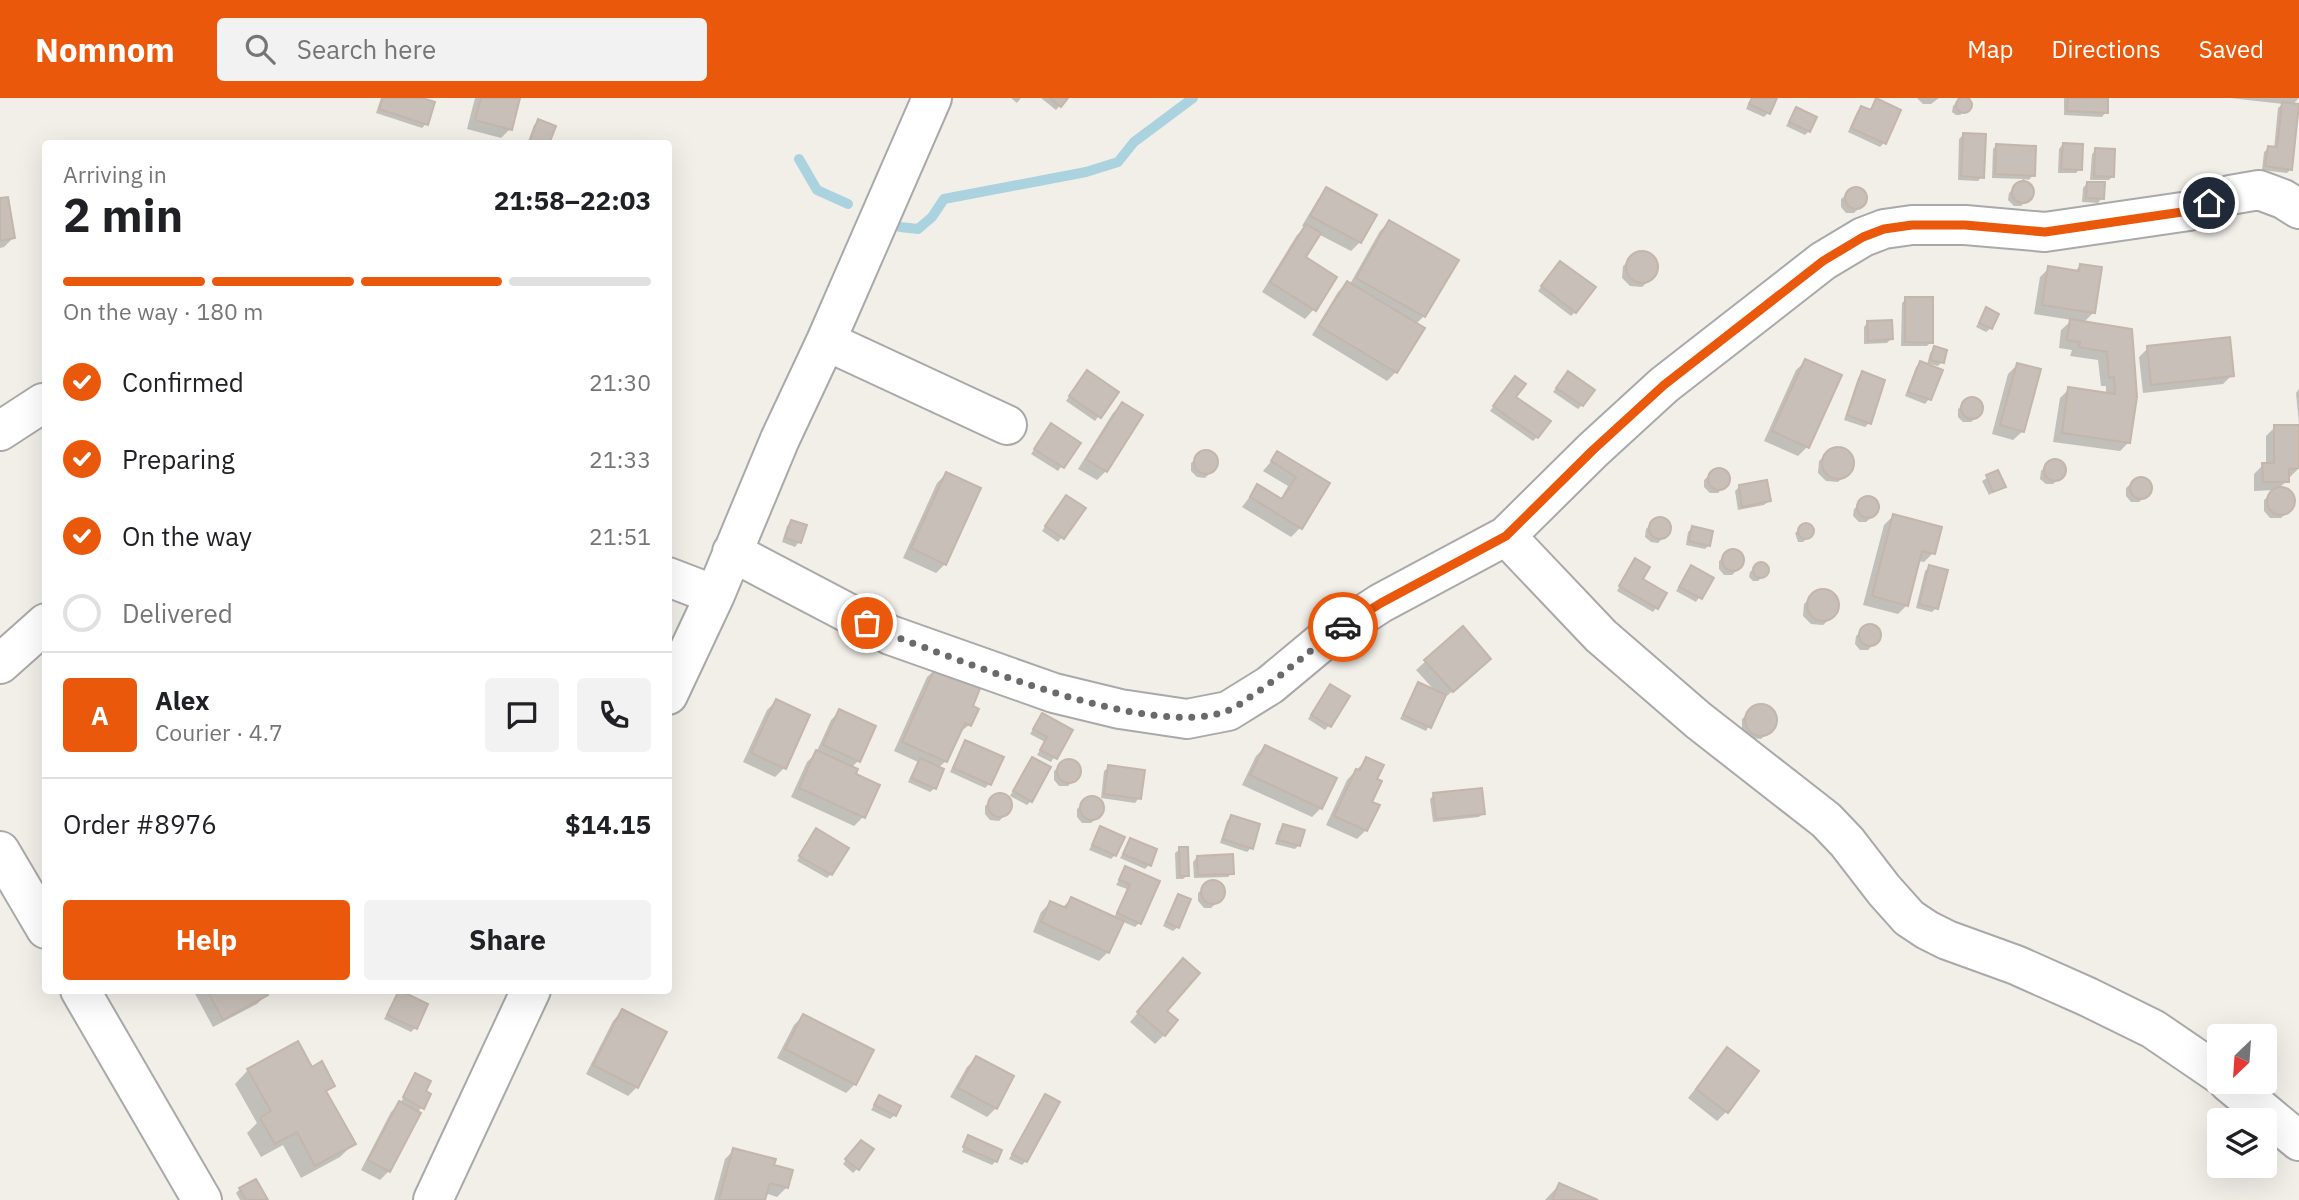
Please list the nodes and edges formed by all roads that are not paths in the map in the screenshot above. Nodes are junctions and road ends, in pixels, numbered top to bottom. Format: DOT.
graph roads {
  1 [pos="932,98"];
  2 [pos="2299,209"];
  3 [pos="826,341"];
  4 [pos="42,404"];
  5 [pos="1007,425"];
  6 [pos="0,431"];
  7 [pos="1506,536"];
  8 [pos="732,552"];
  9 [pos="672,579"];
  10 [pos="715,594"];
  11 [pos="42,627"];
  12 [pos="0,664"];
  13 [pos="672,686"];
  14 [pos="0,851"];
  15 [pos="42,922"];
  16 [pos="82,994"];
  17 [pos="529,994"];
  18 [pos="2207,1066"];
  19 [pos="2242,1094"];
  20 [pos="2299,1141"];
  21 [pos="202,1200"];
  22 [pos="433,1200"];
  1 -- 3 [label="street"];
  2 -- 7 [label="street"];
  3 -- 5 [label="street"];
  3 -- 8 [label="street"];
  4 -- 6 [label="street"];
  7 -- 8 [label="street"];
  7 -- 18 [label="street"];
  8 -- 10 [label="street"];
  9 -- 10 [label="street"];
  10 -- 13 [label="street"];
  11 -- 12 [label="street"];
  14 -- 15 [label="street"];
  16 -- 21 [label="street"];
  17 -- 22 [label="street"];
  19 -- 20 [label="street"];
}
